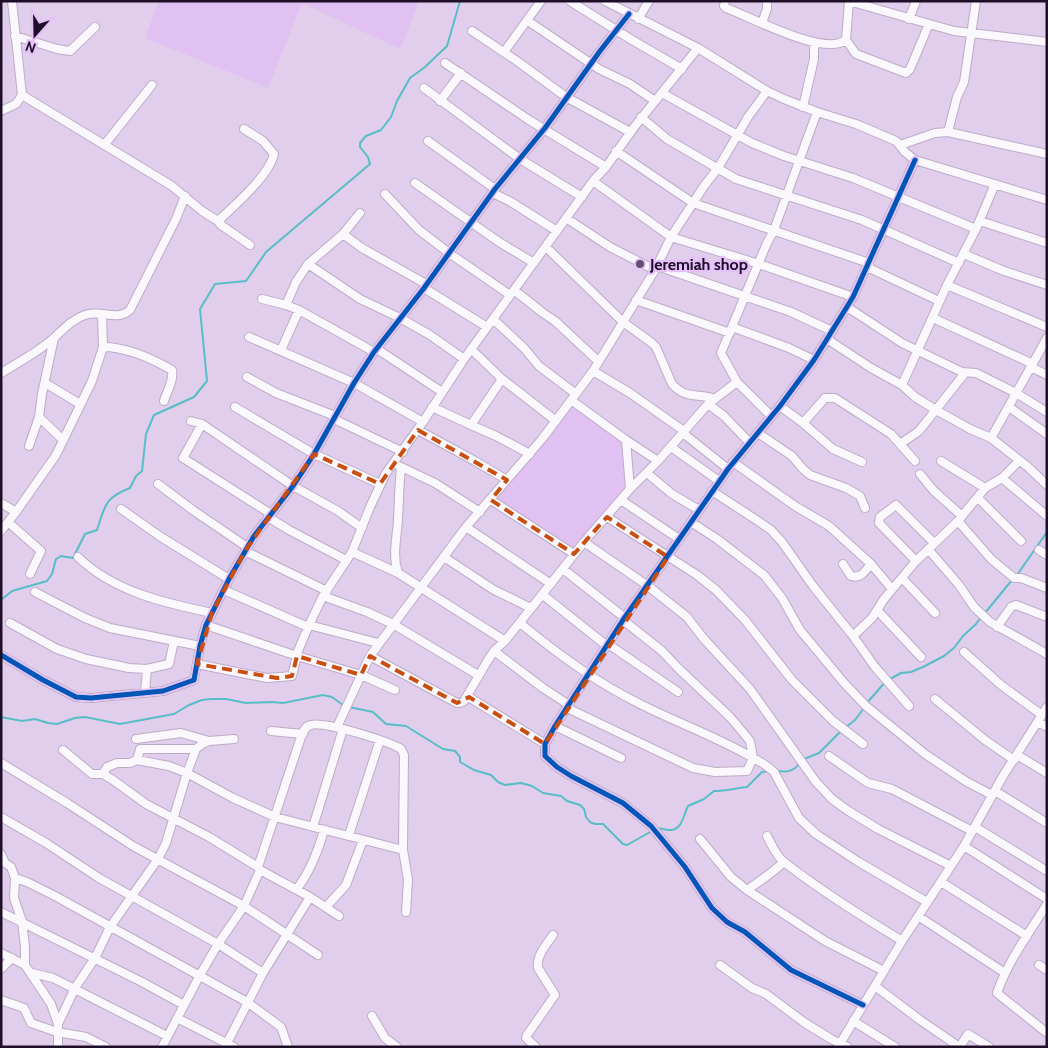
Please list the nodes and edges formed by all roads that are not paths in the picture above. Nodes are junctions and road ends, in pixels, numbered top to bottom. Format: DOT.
graph roads {
  1 [pos="12,1"];
  2 [pos="541,1"];
  3 [pos="570,1"];
  4 [pos="605,1"];
  5 [pos="649,1"];
  6 [pos="725,1"];
  7 [pos="767,1"];
  8 [pos="849,1"];
  9 [pos="884,1"];
  10 [pos="916,1"];
  11 [pos="976,1"];
  12 [pos="882,11"];
  13 [pos="629,14"];
  14 [pos="638,19"];
  15 [pos="909,19"];
  16 [pos="528,20"];
  17 [pos="762,23"];
  18 [pos="929,24"];
  19 [pos="95,27"];
  20 [pos="616,30"];
  21 [pos="472,31"];
  22 [pos="972,34"];
  23 [pos="15,36"];
  24 [pos="846,40"];
  25 [pos="814,42"];
  26 [pos="1047,42"];
  27 [pos="698,48"];
  28 [pos="504,52"];
  29 [pos="445,63"];
  30 [pos="591,63"];
  31 [pos="682,69"];
  32 [pos="461,74"];
  33 [pos="152,85"];
  34 [pos="424,88"];
  35 [pos="767,91"];
  36 [pos="662,93"];
  37 [pos="22,95"];
  38 [pos="566,96"];
  39 [pos="440,101"];
  40 [pos="655,101"];
  41 [pos="803,107"];
  42 [pos="1,111"];
  43 [pos="817,112"];
  44 [pos="641,117"];
  45 [pos="545,128"];
  46 [pos="244,129"];
  47 [pos="630,132"];
  48 [pos="948,132"];
  49 [pos="738,134"];
  50 [pos="428,141"];
  51 [pos="105,144"];
  52 [pos="900,145"];
  53 [pos="616,151"];
  54 [pos="1047,154"];
  55 [pos="520,159"];
  56 [pos="798,160"];
  57 [pos="915,160"];
  58 [pos="606,167"];
  59 [pos="718,168"];
  60 [pos="594,181"];
  61 [pos="415,183"];
  62 [pos="995,184"];
  63 [pos="494,191"];
  64 [pos="385,194"];
  65 [pos="786,195"];
  66 [pos="185,196"];
  67 [pos="899,196"];
  68 [pos="582,197"];
  69 [pos="1047,200"];
  70 [pos="693,203"];
  71 [pos="360,213"];
  72 [pos="566,218"];
  73 [pos="218,221"];
  74 [pos="980,221"];
  75 [pos="471,222"];
  76 [pos="976,229"];
  77 [pos="774,230"];
  78 [pos="884,230"];
  79 [pos="557,231"];
  80 [pos="343,234"];
  81 [pos="671,237"];
  82 [pos="1047,243"];
  83 [pos="250,245"];
  84 [pos="546,247"];
  85 [pos="449,253"];
  86 [pos="964,254"];
  87 [pos="534,263"];
  88 [pos="959,263"];
  89 [pos="308,264"];
  90 [pos="759,264"];
  91 [pos="868,265"];
  92 [pos="656,268"];
  93 [pos="947,285"];
  94 [pos="1047,285"];
  95 [pos="425,286"];
  96 [pos="512,293"];
  97 [pos="745,296"];
  98 [pos="853,297"];
  99 [pos="262,299"];
  100 [pos="636,300"];
  101 [pos="939,301"];
  102 [pos="286,305"];
  103 [pos="847,307"];
  104 [pos="299,310"];
  105 [pos="102,314"];
  106 [pos="400,318"];
  107 [pos="933,318"];
  108 [pos="493,319"];
  109 [pos="623,322"];
  110 [pos="487,327"];
  111 [pos="1047,327"];
  112 [pos="731,330"];
  113 [pos="832,331"];
  114 [pos="249,337"];
  115 [pos="54,338"];
  116 [pos="827,339"];
  117 [pos="1046,340"];
  118 [pos="103,347"];
  119 [pos="471,349"];
  120 [pos="281,350"];
  121 [pos="375,350"];
  122 [pos="919,350"];
  123 [pos="464,358"];
  124 [pos="814,360"];
  125 [pos="598,361"];
  126 [pos="1032,365"];
  127 [pos="593,371"];
  128 [pos="1,373"];
  129 [pos="965,373"];
  130 [pos="1047,375"];
  131 [pos="247,377"];
  132 [pos="502,379"];
  133 [pos="738,382"];
  134 [pos="45,383"];
  135 [pos="354,383"];
  136 [pos="902,385"];
  137 [pos="442,392"];
  138 [pos="1016,393"];
  139 [pos="574,397"];
  140 [pos="715,399"];
  141 [pos="164,402"];
  142 [pos="80,404"];
  143 [pos="708,404"];
  144 [pos="780,406"];
  145 [pos="432,407"];
  146 [pos="1009,407"];
  147 [pos="235,408"];
  148 [pos="936,410"];
  149 [pos="1047,412"];
  150 [pos="771,416"];
  151 [pos="39,417"];
  152 [pos="334,418"];
  153 [pos="191,421"];
  154 [pos="424,422"];
  155 [pos="556,422"];
  156 [pos="803,423"];
  157 [pos="202,424"];
  158 [pos="470,425"];
  159 [pos="418,430"];
  160 [pos="684,432"];
  161 [pos="758,433"];
  162 [pos="1047,434"];
  163 [pos="991,438"];
  164 [pos="63,440"];
  165 [pos="626,440"];
  166 [pos="749,442"];
  167 [pos="900,444"];
  168 [pos="29,446"];
  169 [pos="671,447"];
  170 [pos="403,452"];
  171 [pos="314,454"];
  172 [pos="530,454"];
  173 [pos="658,461"];
  174 [pos="915,461"];
  175 [pos="941,461"];
  176 [pos="1019,461"];
  177 [pos="862,462"];
  178 [pos="393,464"];
  179 [pos="730,466"];
  180 [pos="401,468"];
  181 [pos="647,473"];
  182 [pos="920,474"];
  183 [pos="1002,478"];
  184 [pos="507,480"];
  185 [pos="719,481"];
  186 [pos="158,484"];
  187 [pos="380,484"];
  188 [pos="1047,485"];
  189 [pos="293,486"];
  190 [pos="986,488"];
  191 [pos="630,489"];
  192 [pos="712,491"];
  193 [pos="978,498"];
  194 [pos="490,500"];
  195 [pos="621,500"];
  196 [pos="1,503"];
  197 [pos="865,508"];
  198 [pos="121,509"];
  199 [pos="700,510"];
  200 [pos="16,512"];
  201 [pos="480,512"];
  202 [pos="270,516"];
  203 [pos="1047,516"];
  204 [pos="607,517"];
  205 [pos="960,518"];
  206 [pos="8,522"];
  207 [pos="691,522"];
  208 [pos="466,527"];
  209 [pos="362,528"];
  210 [pos="1,531"];
  211 [pos="679,539"];
  212 [pos="1021,541"];
  213 [pos="584,542"];
  214 [pos="934,543"];
  215 [pos="246,549"];
  216 [pos="928,549"];
  217 [pos="1039,550"];
  218 [pos="352,552"];
  219 [pos="574,554"];
  220 [pos="1047,555"];
  221 [pos="78,557"];
  222 [pos="444,557"];
  223 [pos="668,557"];
  224 [pos="346,560"];
  225 [pos="916,561"];
  226 [pos="843,564"];
  227 [pos="872,564"];
  228 [pos="563,569"];
  229 [pos="398,573"];
  230 [pos="30,574"];
  231 [pos="902,578"];
  232 [pos="229,579"];
  233 [pos="551,584"];
  234 [pos="648,586"];
  235 [pos="422,587"];
  236 [pos="1047,588"];
  237 [pos="892,589"];
  238 [pos="224,590"];
  239 [pos="36,592"];
  240 [pos="325,594"];
  241 [pos="543,595"];
  242 [pos="531,608"];
  243 [pos="877,610"];
  244 [pos="212,613"];
  245 [pos="935,613"];
  246 [pos="1047,617"];
  247 [pos="624,619"];
  248 [pos="10,623"];
  249 [pos="520,623"];
  250 [pos="393,624"];
  251 [pos="206,626"];
  252 [pos="309,626"];
  253 [pos="997,627"];
  254 [pos="853,636"];
  255 [pos="174,641"];
  256 [pos="505,641"];
  257 [pos="378,643"];
  258 [pos="607,645"];
  259 [pos="200,646"];
  260 [pos="494,651"];
  261 [pos="964,652"];
  262 [pos="1047,654"];
  263 [pos="1,655"];
  264 [pos="297,656"];
  265 [pos="370,656"];
  266 [pos="921,657"];
  267 [pos="197,664"];
  268 [pos="147,669"];
  269 [pos="360,675"];
  270 [pos="478,675"];
  271 [pos="589,675"];
  272 [pos="395,690"];
  273 [pos="678,692"];
  274 [pos="145,693"];
  275 [pos="467,696"];
  276 [pos="935,699"];
  277 [pos="568,706"];
  278 [pos="909,706"];
  279 [pos="1047,707"];
  280 [pos="1040,719"];
  281 [pos="555,726"];
  282 [pos="1047,727"];
  283 [pos="340,728"];
  284 [pos="272,731"];
  285 [pos="303,734"];
  286 [pos="234,739"];
  287 [pos="136,740"];
  288 [pos="380,740"];
  289 [pos="209,741"];
  290 [pos="545,744"];
  291 [pos="863,744"];
  292 [pos="196,749"];
  293 [pos="63,750"];
  294 [pos="829,756"];
  295 [pos="1015,757"];
  296 [pos="621,758"];
  297 [pos="753,758"];
  298 [pos="137,760"];
  299 [pos="1,763"];
  300 [pos="186,773"];
  301 [pos="1047,773"];
  302 [pos="102,774"];
  303 [pos="994,793"];
  304 [pos="1,817"];
  305 [pos="275,817"];
  306 [pos="173,819"];
  307 [pos="1047,822"];
  308 [pos="313,827"];
  309 [pos="974,829"];
  310 [pos="324,830"];
  311 [pos="349,835"];
  312 [pos="767,836"];
  313 [pos="700,839"];
  314 [pos="364,840"];
  315 [pos="964,846"];
  316 [pos="403,850"];
  317 [pos="1,854"];
  318 [pos="158,859"];
  319 [pos="3,862"];
  320 [pos="784,862"];
  321 [pos="951,866"];
  322 [pos="259,868"];
  323 [pos="1047,871"];
  324 [pos="16,878"];
  325 [pos="941,882"];
  326 [pos="297,889"];
  327 [pos="747,890"];
  328 [pos="131,896"];
  329 [pos="310,897"];
  330 [pos="1047,899"];
  331 [pos="927,902"];
  332 [pos="1047,904"];
  333 [pos="244,906"];
  334 [pos="326,907"];
  335 [pos="1,912"];
  336 [pos="406,912"];
  337 [pos="339,916"];
  338 [pos="918,916"];
  339 [pos="22,921"];
  340 [pos="110,927"];
  341 [pos="288,934"];
  342 [pos="553,935"];
  343 [pos="1027,936"];
  344 [pos="902,941"];
  345 [pos="218,944"];
  346 [pos="1,953"];
  347 [pos="318,955"];
  348 [pos="12,958"];
  349 [pos="95,958"];
  350 [pos="25,965"];
  351 [pos="720,965"];
  352 [pos="1040,965"];
  353 [pos="1,969"];
  354 [pos="1047,970"];
  355 [pos="884,971"];
  356 [pos="32,973"];
  357 [pos="263,973"];
  358 [pos="1005,973"];
  359 [pos="200,975"];
  360 [pos="875,986"];
  361 [pos="75,988"];
  362 [pos="1,1000"];
  363 [pos="247,1002"];
  364 [pos="184,1005"];
  365 [pos="863,1005"];
  366 [pos="372,1016"];
  367 [pos="176,1018"];
  368 [pos="853,1021"];
  369 [pos="58,1028"];
  370 [pos="1047,1033"];
  371 [pos="167,1036"];
  372 [pos="229,1045"];
  373 [pos="843,1046"];
  374 [pos="58,1047"];
  375 [pos="106,1047"];
  376 [pos="162,1047"];
  377 [pos="288,1047"];
  378 [pos="397,1047"];
  379 [pos="536,1047"];
  380 [pos="895,1047"];
  381 [pos="989,1047"];
  1 -- 23 [label="street"];
  2 -- 16 [label="street"];
  3 -- 20 [label="street"];
  4 -- 13 [label="street"];
  5 -- 14 [label="street"];
  6 -- 17 [label="street"];
  7 -- 17 [label="street"];
  8 -- 12 [label="street"];
  8 -- 24 [label="street"];
  9 -- 12 [label="street"];
  10 -- 15 [label="street"];
  11 -- 22 [label="street"];
  12 -- 15 [label="street"];
  13 -- 14 [label="street"];
  13 -- 20 [label="street"];
  14 -- 27 [label="street"];
  15 -- 18 [label="street"];
  16 -- 28 [label="street"];
  16 -- 30 [label="street"];
  17 -- 25 [label="street"];
  18 -- 22 [label="street"];
  18 -- 24 [label="street"];
  19 -- 23 [label="street"];
  20 -- 30 [label="street"];
  20 -- 31 [label="street"];
  21 -- 28 [label="street"];
  22 -- 26 [label="street"];
  22 -- 48 [label="street"];
  23 -- 37 [label="street"];
  24 -- 25 [label="street"];
  25 -- 41 [label="street"];
  27 -- 31 [label="street"];
  27 -- 35 [label="street"];
  28 -- 38 [label="street"];
  29 -- 32 [label="street"];
  30 -- 38 [label="street"];
  30 -- 40 [label="street"];
  31 -- 36 [label="street"];
  32 -- 39 [label="street"];
  32 -- 45 [label="street"];
  33 -- 51 [label="street"];
  34 -- 39 [label="street"];
  35 -- 41 [label="street"];
  35 -- 49 [label="street"];
  36 -- 40 [label="street"];
  36 -- 49 [label="street"];
  37 -- 42 [label="street"];
  37 -- 51 [label="street"];
  38 -- 45 [label="street"];
  38 -- 47 [label="street"];
  39 -- 55 [label="street"];
  40 -- 44 [label="street"];
  41 -- 43 [label="street"];
  43 -- 52 [label="street"];
  43 -- 56 [label="street"];
  44 -- 47 [label="street"];
  44 -- 59 [label="street"];
  45 -- 55 [label="street"];
  45 -- 58 [label="street"];
  46 -- 73 [label="street"];
  47 -- 53 [label="street"];
  48 -- 52 [label="street"];
  48 -- 54 [label="street"];
  49 -- 56 [label="street"];
  49 -- 59 [label="street"];
  50 -- 63 [label="street"];
  51 -- 66 [label="street"];
  52 -- 57 [label="street"];
  53 -- 58 [label="street"];
  53 -- 70 [label="street"];
  55 -- 63 [label="street"];
  55 -- 68 [label="street"];
  56 -- 65 [label="street"];
  56 -- 67 [label="street"];
  57 -- 62 [label="street"];
  57 -- 67 [label="street"];
  58 -- 60 [label="street"];
  59 -- 65 [label="street"];
  59 -- 70 [label="street"];
  60 -- 68 [label="street"];
  60 -- 81 [label="street"];
  61 -- 75 [label="street"];
  62 -- 69 [label="street"];
  62 -- 74 [label="street"];
  63 -- 75 [label="street"];
  63 -- 79 [label="street"];
  64 -- 85 [label="street"];
  65 -- 77 [label="street"];
  65 -- 78 [label="street"];
  66 -- 73 [label="street"];
  66 -- 105 [label="street"];
  67 -- 76 [label="street"];
  67 -- 78 [label="street"];
  68 -- 72 [label="street"];
  70 -- 77 [label="street"];
  70 -- 81 [label="street"];
  71 -- 80 [label="street"];
  72 -- 79 [label="street"];
  72 -- 92 [label="street"];
  73 -- 83 [label="street"];
  74 -- 76 [label="street"];
  74 -- 82 [label="street"];
  75 -- 85 [label="street"];
  75 -- 87 [label="street"];
  76 -- 86 [label="street"];
  77 -- 90 [label="street"];
  77 -- 91 [label="street"];
  78 -- 88 [label="street"];
  78 -- 91 [label="street"];
  79 -- 84 [label="street"];
  80 -- 89 [label="street"];
  80 -- 95 [label="street"];
  81 -- 90 [label="street"];
  81 -- 92 [label="street"];
  84 -- 87 [label="street"];
  84 -- 109 [label="street"];
  85 -- 95 [label="street"];
  85 -- 96 [label="street"];
  86 -- 88 [label="street"];
  86 -- 94 [label="street"];
  87 -- 96 [label="street"];
  88 -- 93 [label="street"];
  89 -- 102 [label="street"];
  89 -- 106 [label="street"];
  90 -- 97 [label="street"];
  90 -- 98 [label="street"];
  91 -- 98 [label="street"];
  91 -- 101 [label="street"];
  92 -- 97 [label="street"];
  92 -- 100 [label="street"];
  93 -- 101 [label="street"];
  93 -- 111 [label="street"];
  95 -- 106 [label="street"];
  95 -- 110 [label="street"];
  96 -- 108 [label="street"];
  96 -- 125 [label="street"];
  97 -- 112 [label="street"];
  97 -- 113 [label="street"];
  98 -- 103 [label="street"];
  99 -- 102 [label="street"];
  100 -- 109 [label="street"];
  100 -- 112 [label="street"];
  101 -- 107 [label="street"];
  102 -- 104 [label="street"];
  103 -- 113 [label="street"];
  103 -- 122 [label="street"];
  104 -- 120 [label="street"];
  104 -- 121 [label="street"];
  105 -- 115 [label="street"];
  105 -- 118 [label="street"];
  106 -- 121 [label="street"];
  106 -- 123 [label="street"];
  107 -- 122 [label="street"];
  107 -- 126 [label="street"];
  108 -- 110 [label="street"];
  108 -- 139 [label="street"];
  109 -- 125 [label="street"];
  109 -- 140 [label="street"];
  110 -- 119 [label="street"];
  112 -- 124 [label="street"];
  112 -- 133 [label="street"];
  113 -- 116 [label="street"];
  114 -- 120 [label="street"];
  115 -- 128 [label="street"];
  115 -- 134 [label="street"];
  116 -- 124 [label="street"];
  116 -- 136 [label="street"];
  117 -- 126 [label="street"];
  118 -- 141 [label="street"];
  118 -- 142 [label="street"];
  119 -- 123 [label="street"];
  119 -- 132 [label="street"];
  120 -- 135 [label="street"];
  121 -- 135 [label="street"];
  121 -- 137 [label="street"];
  122 -- 129 [label="street"];
  122 -- 136 [label="street"];
  123 -- 137 [label="street"];
  124 -- 144 [label="street"];
  125 -- 127 [label="street"];
  126 -- 130 [label="street"];
  126 -- 138 [label="street"];
  127 -- 139 [label="street"];
  127 -- 160 [label="street"];
  129 -- 138 [label="street"];
  129 -- 148 [label="street"];
  131 -- 152 [label="street"];
  132 -- 155 [label="street"];
  132 -- 158 [label="street"];
  133 -- 140 [label="street"];
  133 -- 150 [label="street"];
  134 -- 142 [label="street"];
  134 -- 151 [label="street"];
  135 -- 152 [label="street"];
  135 -- 154 [label="street"];
  136 -- 148 [label="street"];
  137 -- 145 [label="street"];
  138 -- 146 [label="street"];
  138 -- 149 [label="street"];
  139 -- 155 [label="street"];
  139 -- 165 [label="street"];
  140 -- 143 [label="street"];
  142 -- 164 [label="street"];
  143 -- 160 [label="street"];
  143 -- 166 [label="street"];
  144 -- 150 [label="street"];
  144 -- 156 [label="street"];
  145 -- 154 [label="street"];
  145 -- 158 [label="street"];
  146 -- 162 [label="street"];
  146 -- 163 [label="street"];
  147 -- 171 [label="street"];
  148 -- 163 [label="street"];
  148 -- 167 [label="street"];
  150 -- 161 [label="street"];
  151 -- 164 [label="street"];
  151 -- 168 [label="street"];
  152 -- 170 [label="street"];
  152 -- 171 [label="street"];
  153 -- 157 [label="street"];
  154 -- 159 [label="street"];
  155 -- 172 [label="street"];
  156 -- 167 [label="street"];
  156 -- 177 [label="street"];
  157 -- 189 [label="street"];
  157 -- 202 [label="street"];
  158 -- 172 [label="street"];
  159 -- 170 [label="street"];
  159 -- 184 [label="street"];
  160 -- 169 [label="street"];
  160 -- 179 [label="street"];
  161 -- 166 [label="street"];
  161 -- 197 [label="street"];
  163 -- 176 [label="street"];
  164 -- 200 [label="street"];
  165 -- 173 [label="street"];
  165 -- 191 [label="street"];
  166 -- 179 [label="street"];
  167 -- 174 [label="street"];
  169 -- 173 [label="street"];
  169 -- 185 [label="street"];
  170 -- 178 [label="street"];
  171 -- 187 [label="street"];
  171 -- 189 [label="street"];
  172 -- 184 [label="street"];
  173 -- 181 [label="street"];
  175 -- 190 [label="street"];
  176 -- 183 [label="street"];
  176 -- 188 [label="street"];
  178 -- 180 [label="street"];
  178 -- 187 [label="street"];
  179 -- 185 [label="street"];
  179 -- 227 [label="street"];
  180 -- 201 [label="street"];
  180 -- 229 [label="street"];
  181 -- 191 [label="street"];
  181 -- 199 [label="street"];
  182 -- 205 [label="street"];
  183 -- 190 [label="street"];
  183 -- 203 [label="street"];
  184 -- 194 [label="street"];
  185 -- 192 [label="street"];
  186 -- 215 [label="street"];
  187 -- 209 [label="street"];
  189 -- 202 [label="street"];
  189 -- 209 [label="street"];
  190 -- 193 [label="street"];
  191 -- 195 [label="street"];
  192 -- 199 [label="street"];
  192 -- 254 [label="street"];
  193 -- 205 [label="street"];
  193 -- 212 [label="street"];
  194 -- 201 [label="street"];
  194 -- 219 [label="street"];
  195 -- 204 [label="street"];
  195 -- 211 [label="street"];
  196 -- 200 [label="street"];
  198 -- 232 [label="street"];
  199 -- 207 [label="street"];
  200 -- 206 [label="street"];
  201 -- 208 [label="street"];
  202 -- 215 [label="street"];
  202 -- 224 [label="street"];
  204 -- 213 [label="street"];
  204 -- 223 [label="street"];
  205 -- 214 [label="street"];
  205 -- 236 [label="street"];
  206 -- 210 [label="street"];
  206 -- 230 [label="street"];
  207 -- 211 [label="street"];
  207 -- 303 [label="street"];
  208 -- 222 [label="street"];
  208 -- 233 [label="street"];
  209 -- 218 [label="street"];
  211 -- 223 [label="street"];
  213 -- 219 [label="street"];
  213 -- 234 [label="street"];
  214 -- 216 [label="street"];
  214 -- 225 [label="street"];
  215 -- 232 [label="street"];
  215 -- 240 [label="street"];
  216 -- 225 [label="street"];
  216 -- 253 [label="street"];
  217 -- 220 [label="street"];
  218 -- 224 [label="street"];
  218 -- 229 [label="street"];
  219 -- 228 [label="street"];
  221 -- 244 [label="street"];
  222 -- 235 [label="street"];
  222 -- 242 [label="street"];
  223 -- 234 [label="street"];
  223 -- 291 [label="street"];
  224 -- 240 [label="street"];
  225 -- 231 [label="street"];
  226 -- 227 [label="street"];
  227 -- 237 [label="street"];
  228 -- 233 [label="street"];
  228 -- 247 [label="street"];
  229 -- 235 [label="street"];
  231 -- 237 [label="street"];
  231 -- 245 [label="street"];
  232 -- 238 [label="street"];
  233 -- 241 [label="street"];
  234 -- 247 [label="street"];
  234 -- 321 [label="street"];
  235 -- 250 [label="street"];
  235 -- 256 [label="street"];
  237 -- 243 [label="street"];
  238 -- 244 [label="street"];
  238 -- 252 [label="street"];
  239 -- 255 [label="street"];
  240 -- 250 [label="street"];
  240 -- 252 [label="street"];
  241 -- 242 [label="street"];
  241 -- 258 [label="street"];
  242 -- 249 [label="street"];
  243 -- 254 [label="street"];
  243 -- 266 [label="street"];
  244 -- 251 [label="street"];
  246 -- 253 [label="street"];
  247 -- 258 [label="street"];
  247 -- 297 [label="street"];
  248 -- 268 [label="street"];
  249 -- 256 [label="street"];
  249 -- 271 [label="street"];
  250 -- 257 [label="street"];
  250 -- 270 [label="street"];
  251 -- 259 [label="street"];
  251 -- 264 [label="street"];
  252 -- 257 [label="street"];
  252 -- 264 [label="street"];
  253 -- 262 [label="street"];
  254 -- 278 [label="street"];
  255 -- 259 [label="street"];
  255 -- 268 [label="street"];
  256 -- 260 [label="street"];
  257 -- 265 [label="street"];
  258 -- 271 [label="street"];
  258 -- 273 [label="street"];
  259 -- 267 [label="street"];
  260 -- 270 [label="street"];
  260 -- 277 [label="street"];
  261 -- 280 [label="street"];
  263 -- 274 [label="street"];
  264 -- 267 [label="street"];
  264 -- 269 [label="street"];
  265 -- 269 [label="street"];
  265 -- 275 [label="street"];
  267 -- 274 [label="street"];
  268 -- 274 [label="street"];
  269 -- 272 [label="street"];
  269 -- 283 [label="street"];
  270 -- 275 [label="street"];
  271 -- 277 [label="street"];
  271 -- 297 [label="street"];
  275 -- 290 [label="street"];
  276 -- 295 [label="street"];
  277 -- 281 [label="street"];
  277 -- 297 [label="street"];
  279 -- 280 [label="street"];
  280 -- 282 [label="street"];
  280 -- 295 [label="street"];
  281 -- 290 [label="street"];
  281 -- 296 [label="street"];
  283 -- 285 [label="street"];
  283 -- 288 [label="street"];
  283 -- 308 [label="street"];
  284 -- 285 [label="street"];
  285 -- 305 [label="street"];
  286 -- 289 [label="street"];
  287 -- 289 [label="street"];
  288 -- 311 [label="street"];
  288 -- 316 [label="street"];
  289 -- 292 [label="street"];
  290 -- 365 [label="street"];
  292 -- 298 [label="street"];
  292 -- 300 [label="street"];
  293 -- 302 [label="street"];
  294 -- 309 [label="street"];
  295 -- 301 [label="street"];
  295 -- 303 [label="street"];
  297 -- 331 [label="street"];
  298 -- 300 [label="street"];
  298 -- 302 [label="street"];
  299 -- 318 [label="street"];
  300 -- 305 [label="street"];
  300 -- 306 [label="street"];
  302 -- 306 [label="street"];
  303 -- 307 [label="street"];
  303 -- 309 [label="street"];
  304 -- 328 [label="street"];
  305 -- 308 [label="street"];
  305 -- 322 [label="street"];
  306 -- 318 [label="street"];
  306 -- 322 [label="street"];
  308 -- 310 [label="street"];
  309 -- 315 [label="street"];
  309 -- 323 [label="street"];
  310 -- 311 [label="street"];
  310 -- 326 [label="street"];
  311 -- 314 [label="street"];
  312 -- 320 [label="street"];
  313 -- 327 [label="street"];
  314 -- 316 [label="street"];
  314 -- 334 [label="street"];
  315 -- 321 [label="street"];
  315 -- 330 [label="street"];
  316 -- 336 [label="street"];
  317 -- 319 [label="street"];
  318 -- 328 [label="street"];
  318 -- 333 [label="street"];
  319 -- 324 [label="street"];
  320 -- 327 [label="street"];
  320 -- 344 [label="street"];
  321 -- 325 [label="street"];
  322 -- 326 [label="street"];
  322 -- 333 [label="street"];
  324 -- 339 [label="street"];
  324 -- 340 [label="street"];
  325 -- 331 [label="street"];
  325 -- 343 [label="street"];
  326 -- 329 [label="street"];
  327 -- 355 [label="street"];
  328 -- 340 [label="street"];
  328 -- 345 [label="street"];
  329 -- 334 [label="street"];
  329 -- 341 [label="street"];
  331 -- 338 [label="street"];
  332 -- 343 [label="street"];
  333 -- 341 [label="street"];
  333 -- 345 [label="street"];
  334 -- 337 [label="street"];
  335 -- 339 [label="street"];
  338 -- 344 [label="street"];
  338 -- 358 [label="street"];
  339 -- 349 [label="street"];
  339 -- 350 [label="street"];
  340 -- 349 [label="street"];
  340 -- 359 [label="street"];
  341 -- 347 [label="street"];
  341 -- 357 [label="street"];
  342 -- 379 [label="street"];
  343 -- 358 [label="street"];
  344 -- 355 [label="street"];
  345 -- 357 [label="street"];
  345 -- 359 [label="street"];
  346 -- 348 [label="street"];
  348 -- 350 [label="street"];
  348 -- 353 [label="street"];
  349 -- 361 [label="street"];
  349 -- 364 [label="street"];
  350 -- 356 [label="street"];
  351 -- 373 [label="street"];
  352 -- 354 [label="street"];
  355 -- 360 [label="street"];
  356 -- 361 [label="street"];
  356 -- 369 [label="street"];
  357 -- 363 [label="street"];
  358 -- 370 [label="street"];
  359 -- 363 [label="street"];
  359 -- 364 [label="street"];
  360 -- 365 [label="street"];
  360 -- 381 [label="street"];
  361 -- 369 [label="street"];
  361 -- 371 [label="street"];
  362 -- 369 [label="street"];
  363 -- 372 [label="street"];
  363 -- 377 [label="street"];
  364 -- 367 [label="street"];
  365 -- 368 [label="street"];
  366 -- 378 [label="street"];
  367 -- 371 [label="street"];
  367 -- 372 [label="street"];
  368 -- 373 [label="street"];
  368 -- 380 [label="street"];
  369 -- 374 [label="street"];
  369 -- 375 [label="street"];
  371 -- 376 [label="street"];
}
